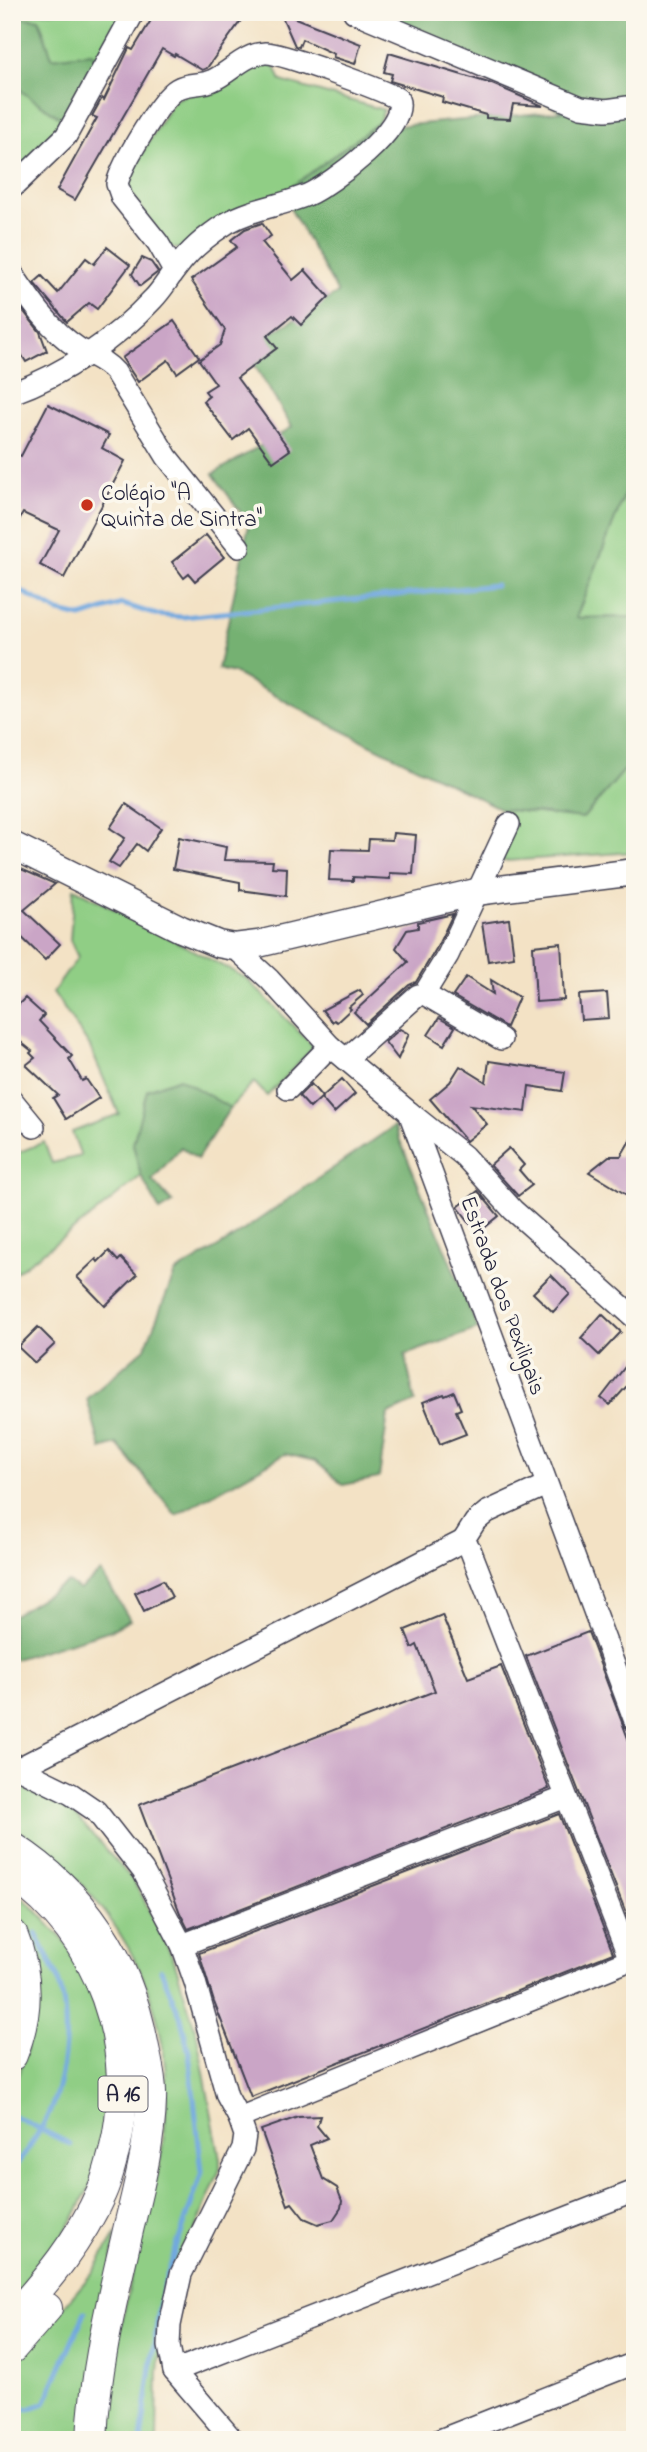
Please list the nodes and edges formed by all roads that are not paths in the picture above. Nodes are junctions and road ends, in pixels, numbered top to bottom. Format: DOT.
graph roads {
  1 [pos="134,12"];
  2 [pos="355,12"];
  3 [pos="635,106"];
  4 [pos="17,183"];
  5 [pos="174,271"];
  6 [pos="12,273"];
  7 [pos="87,353"];
  8 [pos="12,393"];
  9 [pos="239,547"];
  10 [pos="509,824"];
  11 [pos="12,845"];
  12 [pos="635,872"];
  13 [pos="476,892"];
  14 [pos="234,947"];
  15 [pos="424,994"];
  16 [pos="501,1039"];
  17 [pos="338,1053"];
  18 [pos="288,1089"];
  19 [pos="12,1100"];
  20 [pos="409,1112"];
  21 [pos="34,1128"];
  22 [pos="635,1318"];
  23 [pos="546,1485"];
  24 [pos="463,1541"];
  25 [pos="635,1721"];
  26 [pos="15,1767"];
  27 [pos="566,1797"];
  28 [pos="12,1847"];
  29 [pos="12,1874"];
  30 [pos="12,1934"];
  31 [pos="182,1945"];
  32 [pos="632,1959"];
  33 [pos="144,2045"];
  34 [pos="12,2055"];
  35 [pos="239,2118"];
  36 [pos="635,2191"];
  37 [pos="12,2319"];
  38 [pos="12,2348"];
  39 [pos="635,2363"];
  40 [pos="174,2371"];
  41 [pos="92,2440"];
  42 [pos="233,2440"];
  43 [pos="440,2440"];
  1 -- 4 [label="street"];
  2 -- 3 [label="street"];
  5 -- 5 [label="street"];
  5 -- 7 [label="street"];
  6 -- 7 [label="street"];
  7 -- 8 [label="street"];
  7 -- 9 [label="street"];
  10 -- 13 [label="street"];
  11 -- 14 [label="main road"];
  12 -- 13 [label="main road"];
  13 -- 14 [label="main road"];
  13 -- 15 [label="street"];
  14 -- 17 [label="street, Estrada dos Pexiligais"];
  15 -- 16 [label="street"];
  15 -- 17 [label="street"];
  17 -- 18 [label="street"];
  17 -- 20 [label="street, Estrada dos Pexiligais"];
  19 -- 21 [label="street"];
  20 -- 22 [label="street"];
  20 -- 23 [label="street, Estrada dos Pexiligais"];
  23 -- 24 [label="street"];
  23 -- 25 [label="street, Estrada dos Pexiligais"];
  24 -- 26 [label="street"];
  24 -- 27 [label="street"];
  26 -- 31 [label="street"];
  27 -- 31 [label="street"];
  27 -- 32 [label="street"];
  28 -- 33 [label="highway, A 16"];
  29 -- 37 [label="highway, A 16"];
  30 -- 34 [label="highway"];
  31 -- 35 [label="street"];
  32 -- 35 [label="street"];
  33 -- 38 [label="highway, A 16"];
  33 -- 41 [label="highway, A 16"];
  35 -- 40 [label="street"];
  36 -- 40 [label="street"];
  39 -- 43 [label="street"];
  40 -- 42 [label="street"];
}
